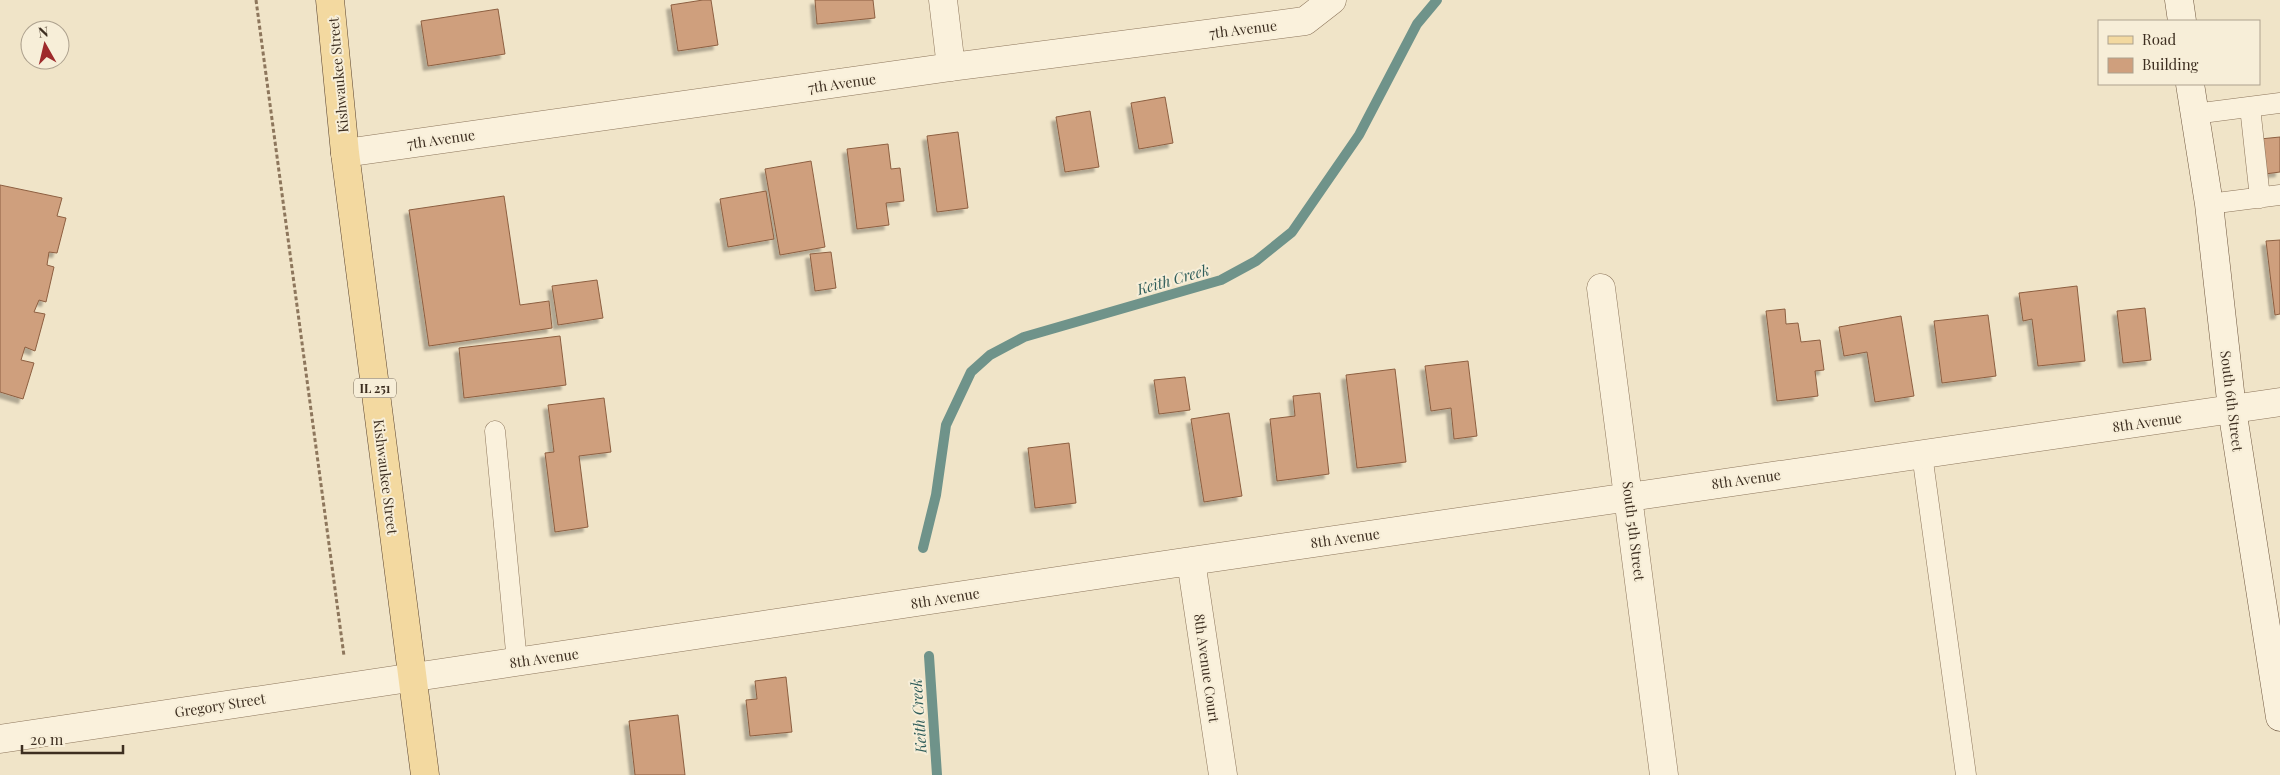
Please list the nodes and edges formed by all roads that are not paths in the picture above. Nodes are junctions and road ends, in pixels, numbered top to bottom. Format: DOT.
graph roads {
  1 [pos="330,0"];
  2 [pos="942,0"];
  3 [pos="1332,0"];
  4 [pos="2180,0"];
  5 [pos="2182,20"];
  6 [pos="951,67"];
  7 [pos="2190,85"];
  8 [pos="2280,103"];
  9 [pos="2250,107"];
  10 [pos="2194,114"];
  11 [pos="345,153"];
  12 [pos="2280,195"];
  13 [pos="2260,198"];
  14 [pos="2209,204"];
  15 [pos="1600,288"];
  16 [pos="2280,402"];
  17 [pos="2232,409"];
  18 [pos="495,431"];
  19 [pos="1922,454"];
  20 [pos="1629,496"];
  21 [pos="1192,561"];
  22 [pos="517,662"];
  23 [pos="411,676"];
  24 [pos="2280,717"];
  25 [pos="0,739"];
  26 [pos="425,775"];
  27 [pos="1223,775"];
  28 [pos="1664,775"];
  29 [pos="1966,775"];
  1 -- 11 [label="main road, Kishwaukee Street / IL 251"];
  2 -- 6 [label="street"];
  3 -- 6 [label="street, 7th Avenue"];
  4 -- 5 [label="street"];
  6 -- 11 [label="street, 7th Avenue"];
  7 -- 10 [label="street, South 6th Street"];
  8 -- 9 [label="lane"];
  9 -- 10 [label="lane"];
  9 -- 13 [label="lane"];
  10 -- 14 [label="street, South 6th Street"];
  11 -- 23 [label="main road, Kishwaukee Street / IL 251"];
  12 -- 13 [label="lane"];
  13 -- 14 [label="lane"];
  14 -- 17 [label="street, South 6th Street"];
  15 -- 20 [label="street, South 5th Street"];
  16 -- 17 [label="street, 8th Avenue"];
  17 -- 19 [label="street, 8th Avenue"];
  17 -- 24 [label="street, South 6th Street"];
  18 -- 22 [label="lane"];
  19 -- 20 [label="street, 8th Avenue"];
  19 -- 29 [label="lane"];
  20 -- 21 [label="street, 8th Avenue"];
  20 -- 28 [label="street, South 5th Street"];
  21 -- 22 [label="street, 8th Avenue"];
  21 -- 27 [label="street, 8th Avenue Court"];
  22 -- 23 [label="street, 8th Avenue"];
  23 -- 25 [label="street, Gregory Street"];
  23 -- 26 [label="main road, Kishwaukee Street / IL 251"];
}
